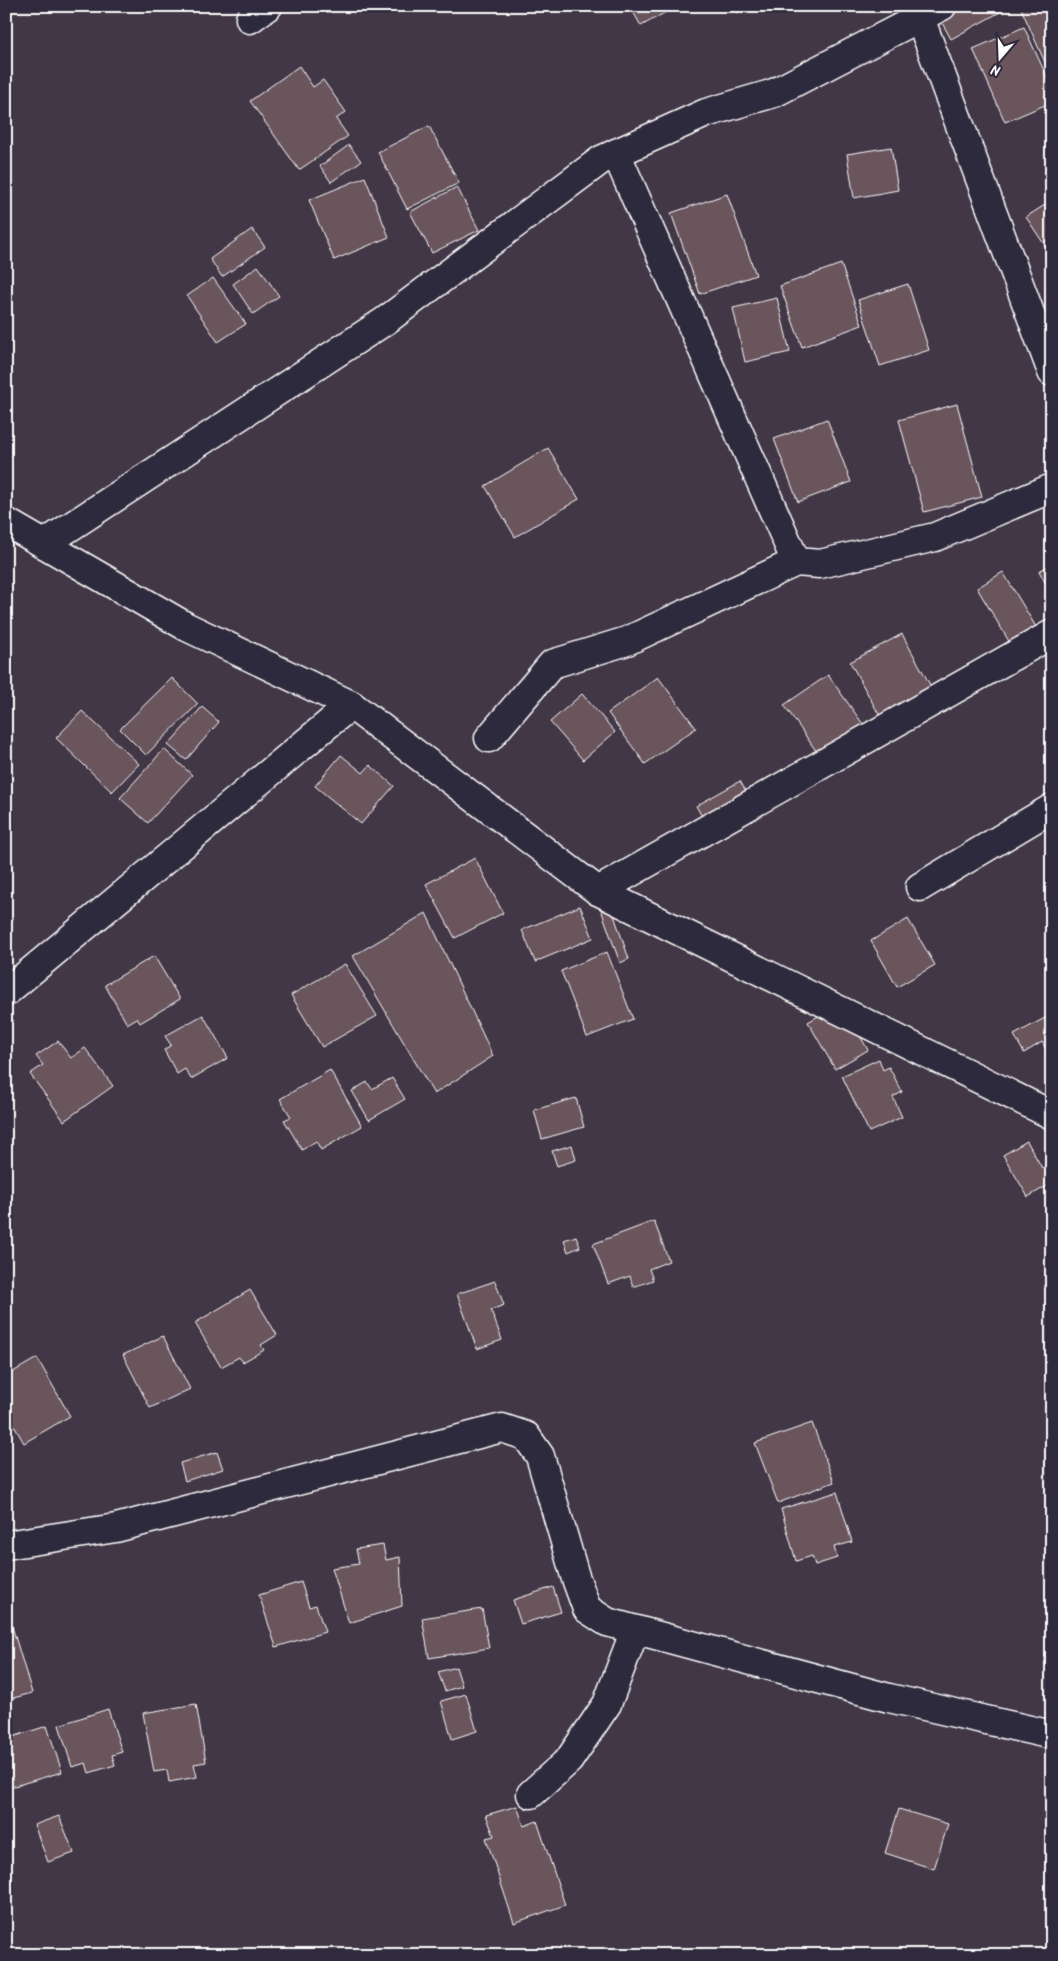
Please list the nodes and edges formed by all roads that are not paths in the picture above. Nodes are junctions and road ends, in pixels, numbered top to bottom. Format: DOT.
graph roads {
  1 [pos="931,12"];
  2 [pos="616,153"];
  3 [pos="1052,372"];
  4 [pos="1052,488"];
  5 [pos="6,522"];
  6 [pos="44,544"];
  7 [pos="796,562"];
  8 [pos="1052,634"];
  9 [pos="351,705"];
  10 [pos="489,738"];
  11 [pos="1052,808"];
  12 [pos="920,887"];
  13 [pos="598,892"];
  14 [pos="6,992"];
  15 [pos="1052,1115"];
  16 [pos="6,1545"];
  17 [pos="635,1630"];
  18 [pos="1052,1735"];
  19 [pos="531,1794"];
  1 -- 2 [label="street"];
  1 -- 3 [label="street"];
  2 -- 6 [label="street"];
  2 -- 7 [label="street"];
  4 -- 7 [label="street"];
  5 -- 6 [label="street"];
  6 -- 9 [label="street"];
  7 -- 10 [label="street"];
  8 -- 13 [label="street"];
  9 -- 13 [label="street"];
  9 -- 14 [label="street"];
  11 -- 12 [label="street"];
  13 -- 15 [label="street"];
  16 -- 17 [label="street"];
  17 -- 18 [label="street"];
  17 -- 19 [label="street"];
}
